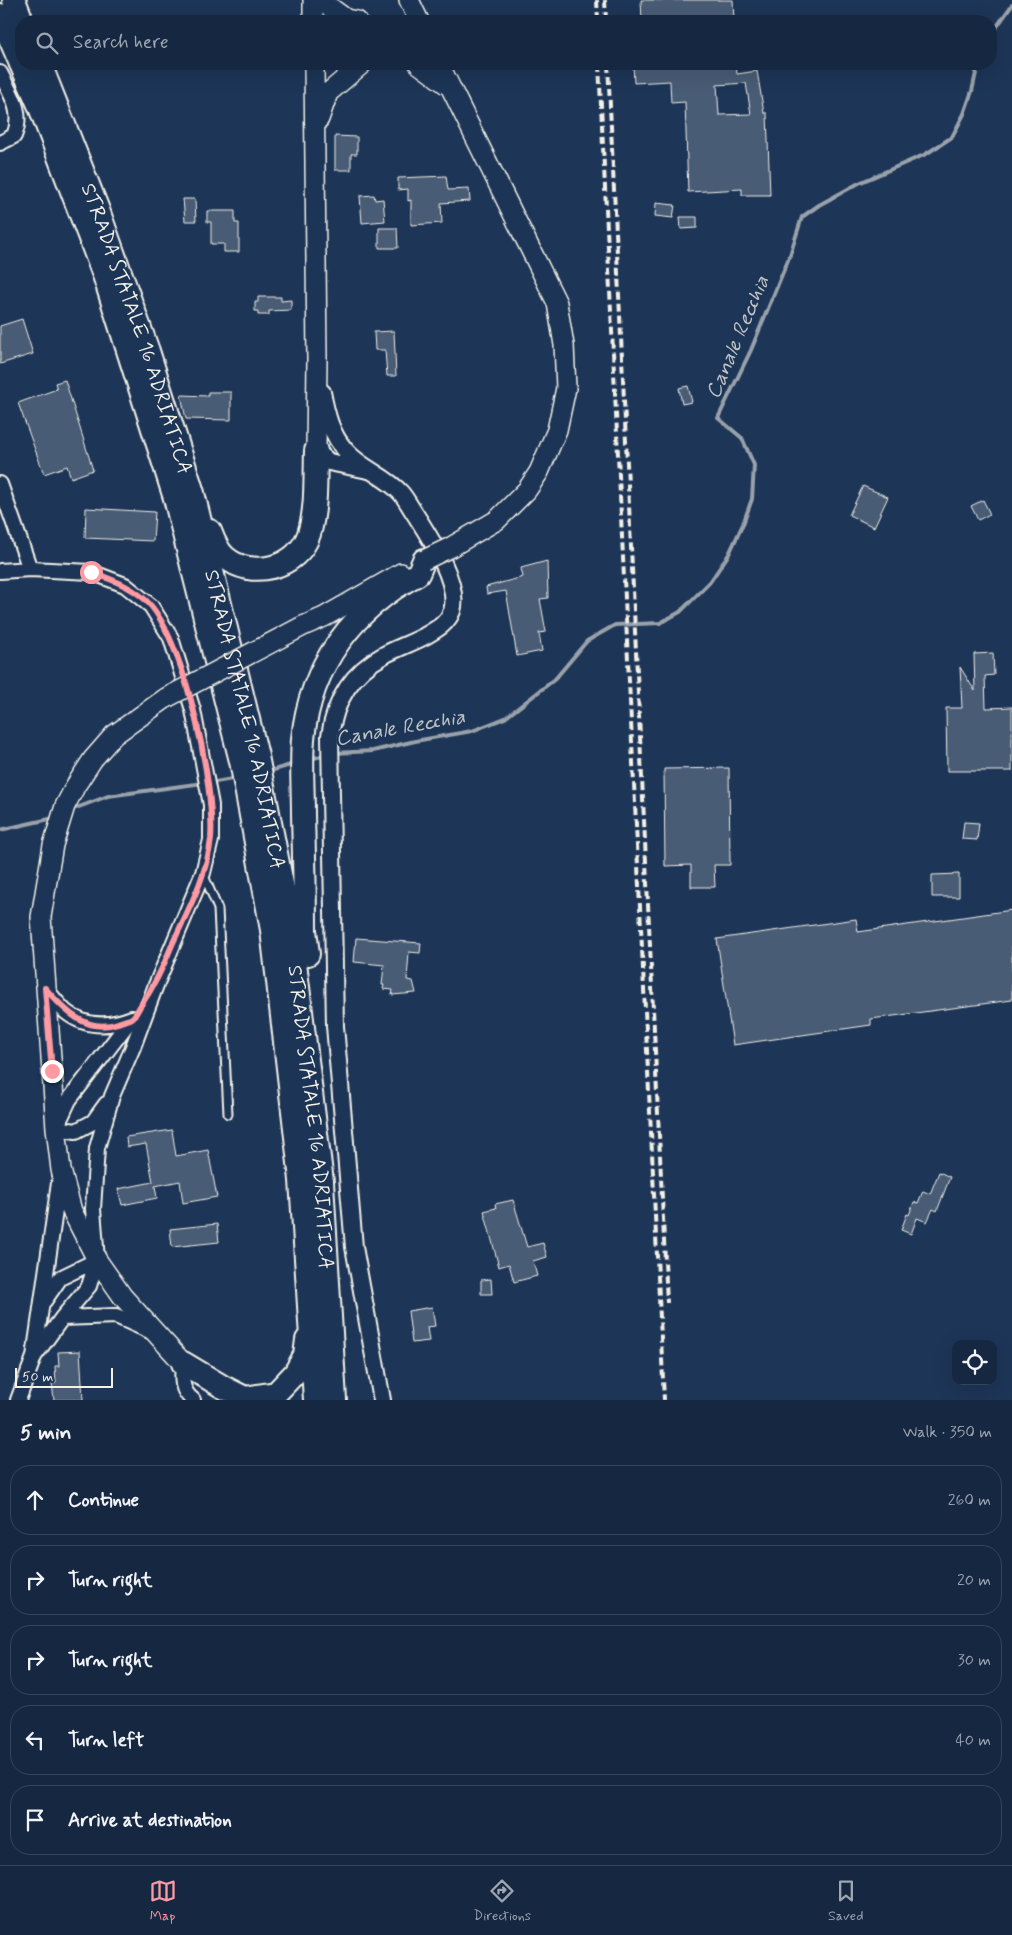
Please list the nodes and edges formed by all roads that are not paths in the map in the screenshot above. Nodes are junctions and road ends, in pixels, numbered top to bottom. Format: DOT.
graph roads {
  1 [pos="14,0"];
  2 [pos="313,0"];
  3 [pos="320,0"];
  4 [pos="409,0"];
  5 [pos="0,15"];
  6 [pos="20,15"];
  7 [pos="314,15"];
  8 [pos="341,15"];
  9 [pos="416,15"];
  10 [pos="15,50"];
  11 [pos="24,70"];
  12 [pos="42,70"];
  13 [pos="314,70"];
  14 [pos="355,70"];
  15 [pos="430,70"];
  16 [pos="442,70"];
  17 [pos="0,73"];
  18 [pos="452,88"];
  19 [pos="315,142"];
  20 [pos="0,143"];
  21 [pos="318,359"];
  22 [pos="316,451"];
  23 [pos="346,452"];
  24 [pos="371,471"];
  25 [pos="0,484"];
  26 [pos="193,493"];
  27 [pos="424,560"];
  28 [pos="30,569"];
  29 [pos="0,571"];
  30 [pos="249,758"];
  31 [pos="255,790"];
  32 [pos="203,873"];
  33 [pos="156,985"];
  34 [pos="45,988"];
  35 [pos="132,1018"];
  36 [pos="112,1096"];
  37 [pos="228,1114"];
  38 [pos="56,1128"];
  39 [pos="61,1170"];
  40 [pos="322,1182"];
  41 [pos="97,1260"];
  42 [pos="42,1304"];
  43 [pos="310,1317"];
  44 [pos="62,1318"];
  45 [pos="158,1334"];
  46 [pos="34,1357"];
  47 [pos="184,1363"];
  48 [pos="18,1400"];
  49 [pos="193,1400"];
  50 [pos="219,1400"];
  51 [pos="315,1400"];
  52 [pos="335,1400"];
  53 [pos="382,1400"];
  1 -- 6 [label="highway"];
  2 -- 7 [label="main road"];
  3 -- 8 [label="main road"];
  4 -- 9 [label="main road"];
  5 -- 10 [label="highway, STRADA STATALE 16 ADRIATICA"];
  11 -- 30 [label="highway, STRADA STATALE 16 ADRIATICA"];
  12 -- 26 [label="highway, STRADA STATALE 16 ADRIATICA"];
  13 -- 19 [label="main road"];
  14 -- 19 [label="main road"];
  15 -- 18 [label="main road"];
  16 -- 18 [label="main road"];
  17 -- 20 [label="street"];
  18 -- 27 [label="main road, bridge"];
  19 -- 21 [label="main road"];
  21 -- 22 [label="main road"];
  21 -- 23 [label="street"];
  22 -- 23 [label="street"];
  22 -- 24 [label="street"];
  22 -- 26 [label="highway"];
  23 -- 24 [label="street"];
  24 -- 53 [label="street"];
  25 -- 28 [label="street"];
  26 -- 30 [label="highway, STRADA STATALE 16 ADRIATICA"];
  27 -- 34 [label="main road, bridge"];
  27 -- 40 [label="highway"];
  28 -- 29 [label="street"];
  28 -- 32 [label="street"];
  30 -- 31 [label="highway, STRADA STATALE 16 ADRIATICA"];
  31 -- 40 [label="highway, STRADA STATALE 16 ADRIATICA"];
  31 -- 43 [label="highway, STRADA STATALE 16 ADRIATICA"];
  32 -- 33 [label="street"];
  32 -- 37 [label="lane"];
  33 -- 35 [label="street"];
  33 -- 36 [label="street"];
  34 -- 35 [label="street"];
  34 -- 38 [label="main road"];
  35 -- 38 [label="street"];
  36 -- 38 [label="street"];
  36 -- 41 [label="street"];
  38 -- 39 [label="main road"];
  39 -- 41 [label="main road"];
  39 -- 42 [label="street"];
  40 -- 52 [label="highway, STRADA STATALE 16 ADRIATICA"];
  41 -- 42 [label="street"];
  41 -- 44 [label="street"];
  41 -- 45 [label="main road"];
  42 -- 46 [label="street"];
  43 -- 47 [label="highway"];
  43 -- 51 [label="highway, STRADA STATALE 16 ADRIATICA"];
  44 -- 45 [label="street"];
  44 -- 46 [label="street"];
  45 -- 47 [label="main road"];
  46 -- 48 [label="street"];
  47 -- 49 [label="street"];
  47 -- 50 [label="highway"];
}
